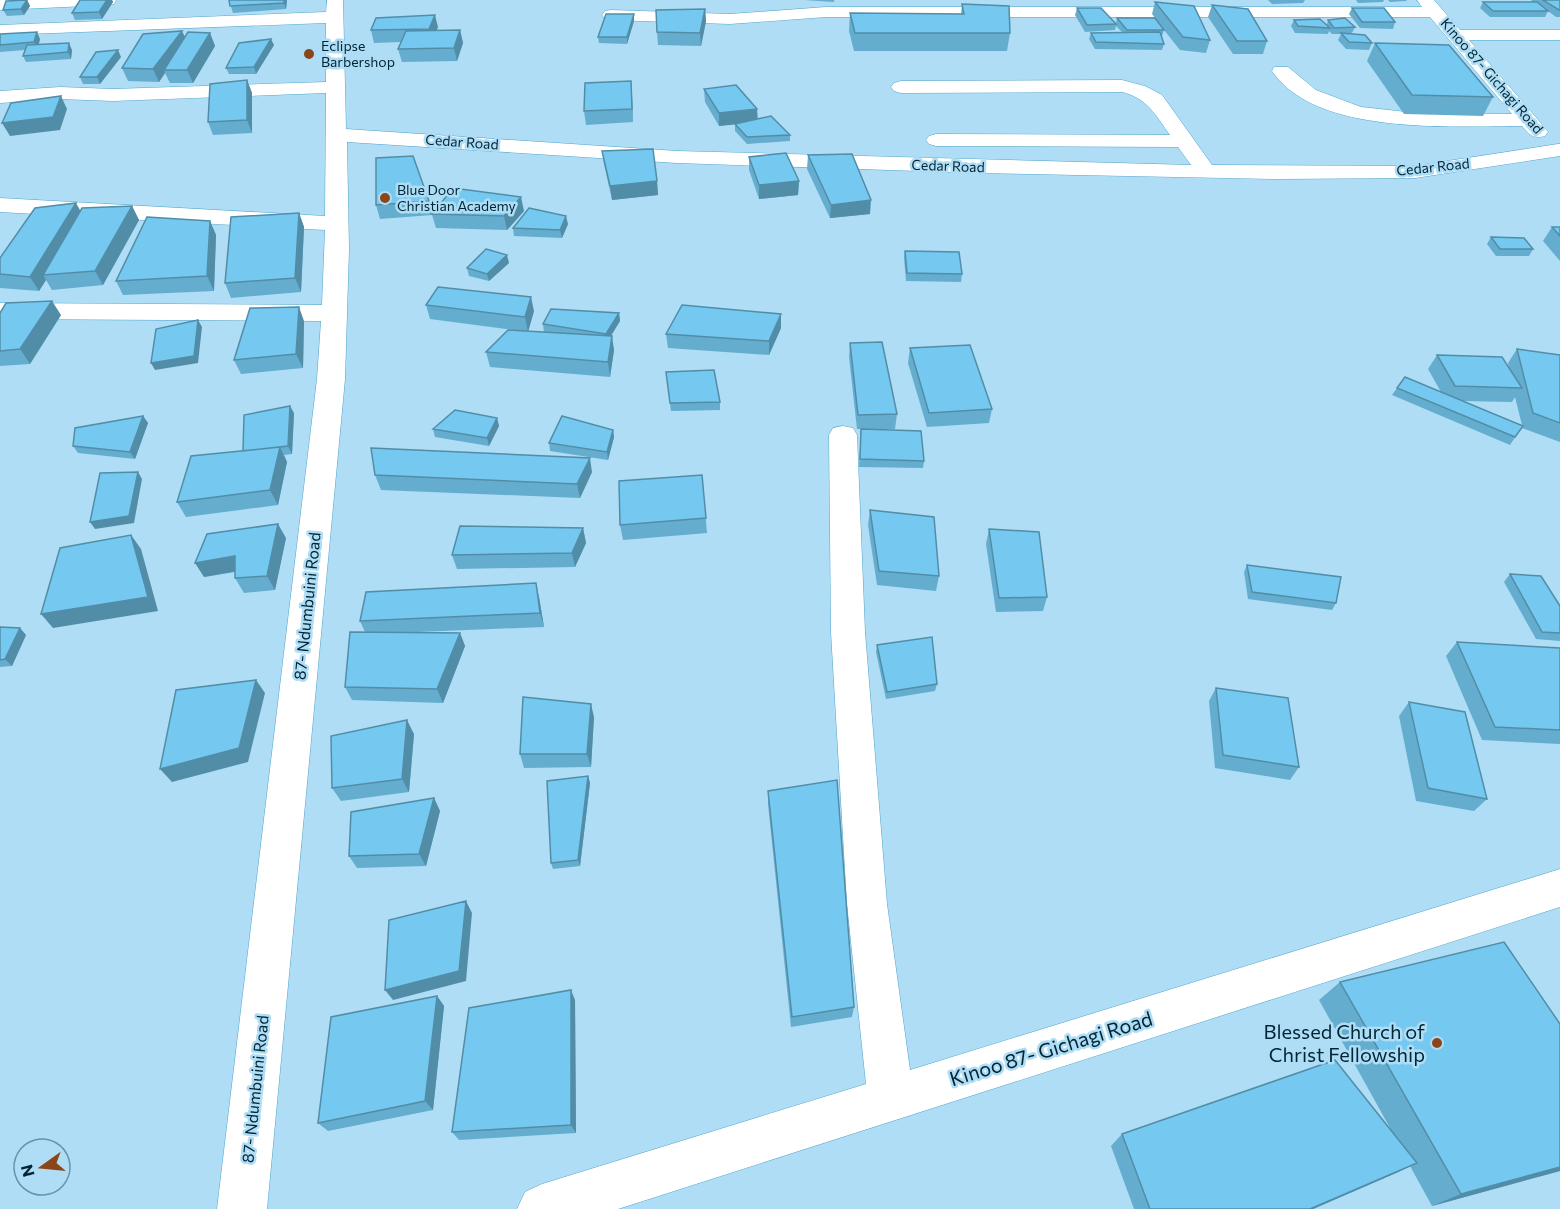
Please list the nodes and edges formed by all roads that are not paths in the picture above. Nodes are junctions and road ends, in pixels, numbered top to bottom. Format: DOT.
graph roads {
  1 [pos="108,0"];
  2 [pos="0,4"];
  3 [pos="1431,6"];
  4 [pos="335,9"];
  5 [pos="611,15"];
  6 [pos="0,30"];
  7 [pos="1457,35"];
  8 [pos="1560,35"];
  9 [pos="1281,71"];
  10 [pos="336,87"];
  11 [pos="901,87"];
  12 [pos="0,97"];
  13 [pos="1528,120"];
  14 [pos="336,135"];
  15 [pos="936,140"];
  16 [pos="1184,141"];
  17 [pos="1559,150"];
  18 [pos="1205,170"];
  19 [pos="0,205"];
  20 [pos="337,224"];
  21 [pos="0,311"];
  22 [pos="334,313"];
  23 [pos="843,435"];
  24 [pos="1560,888"];
  25 [pos="891,1098"];
  26 [pos="242,1209"];
  27 [pos="542,1209"];
  1 -- 2 [label="street"];
  3 -- 5 [label="street"];
  3 -- 7 [label="street, Kinoo 87- Gichagi Road"];
  4 -- 6 [label="street"];
  4 -- 10 [label="street, 87- Ndumbuini Road"];
  7 -- 8 [label="street"];
  7 -- 13 [label="street, Kinoo 87- Gichagi Road"];
  9 -- 13 [label="street"];
  10 -- 12 [label="street"];
  10 -- 14 [label="street, 87- Ndumbuini Road"];
  11 -- 16 [label="street"];
  13 -- 17 [label="street, Kinoo 87- Gichagi Road"];
  14 -- 18 [label="street, Cedar Road"];
  14 -- 20 [label="street, 87- Ndumbuini Road"];
  15 -- 16 [label="street"];
  16 -- 18 [label="street"];
  17 -- 18 [label="street, Cedar Road"];
  19 -- 20 [label="street"];
  20 -- 22 [label="street, 87- Ndumbuini Road"];
  21 -- 22 [label="street"];
  22 -- 26 [label="street, 87- Ndumbuini Road"];
  23 -- 25 [label="street"];
  24 -- 25 [label="street, Kinoo 87- Gichagi Road"];
  25 -- 27 [label="street, Kinoo 87- Gichagi Road"];
}
